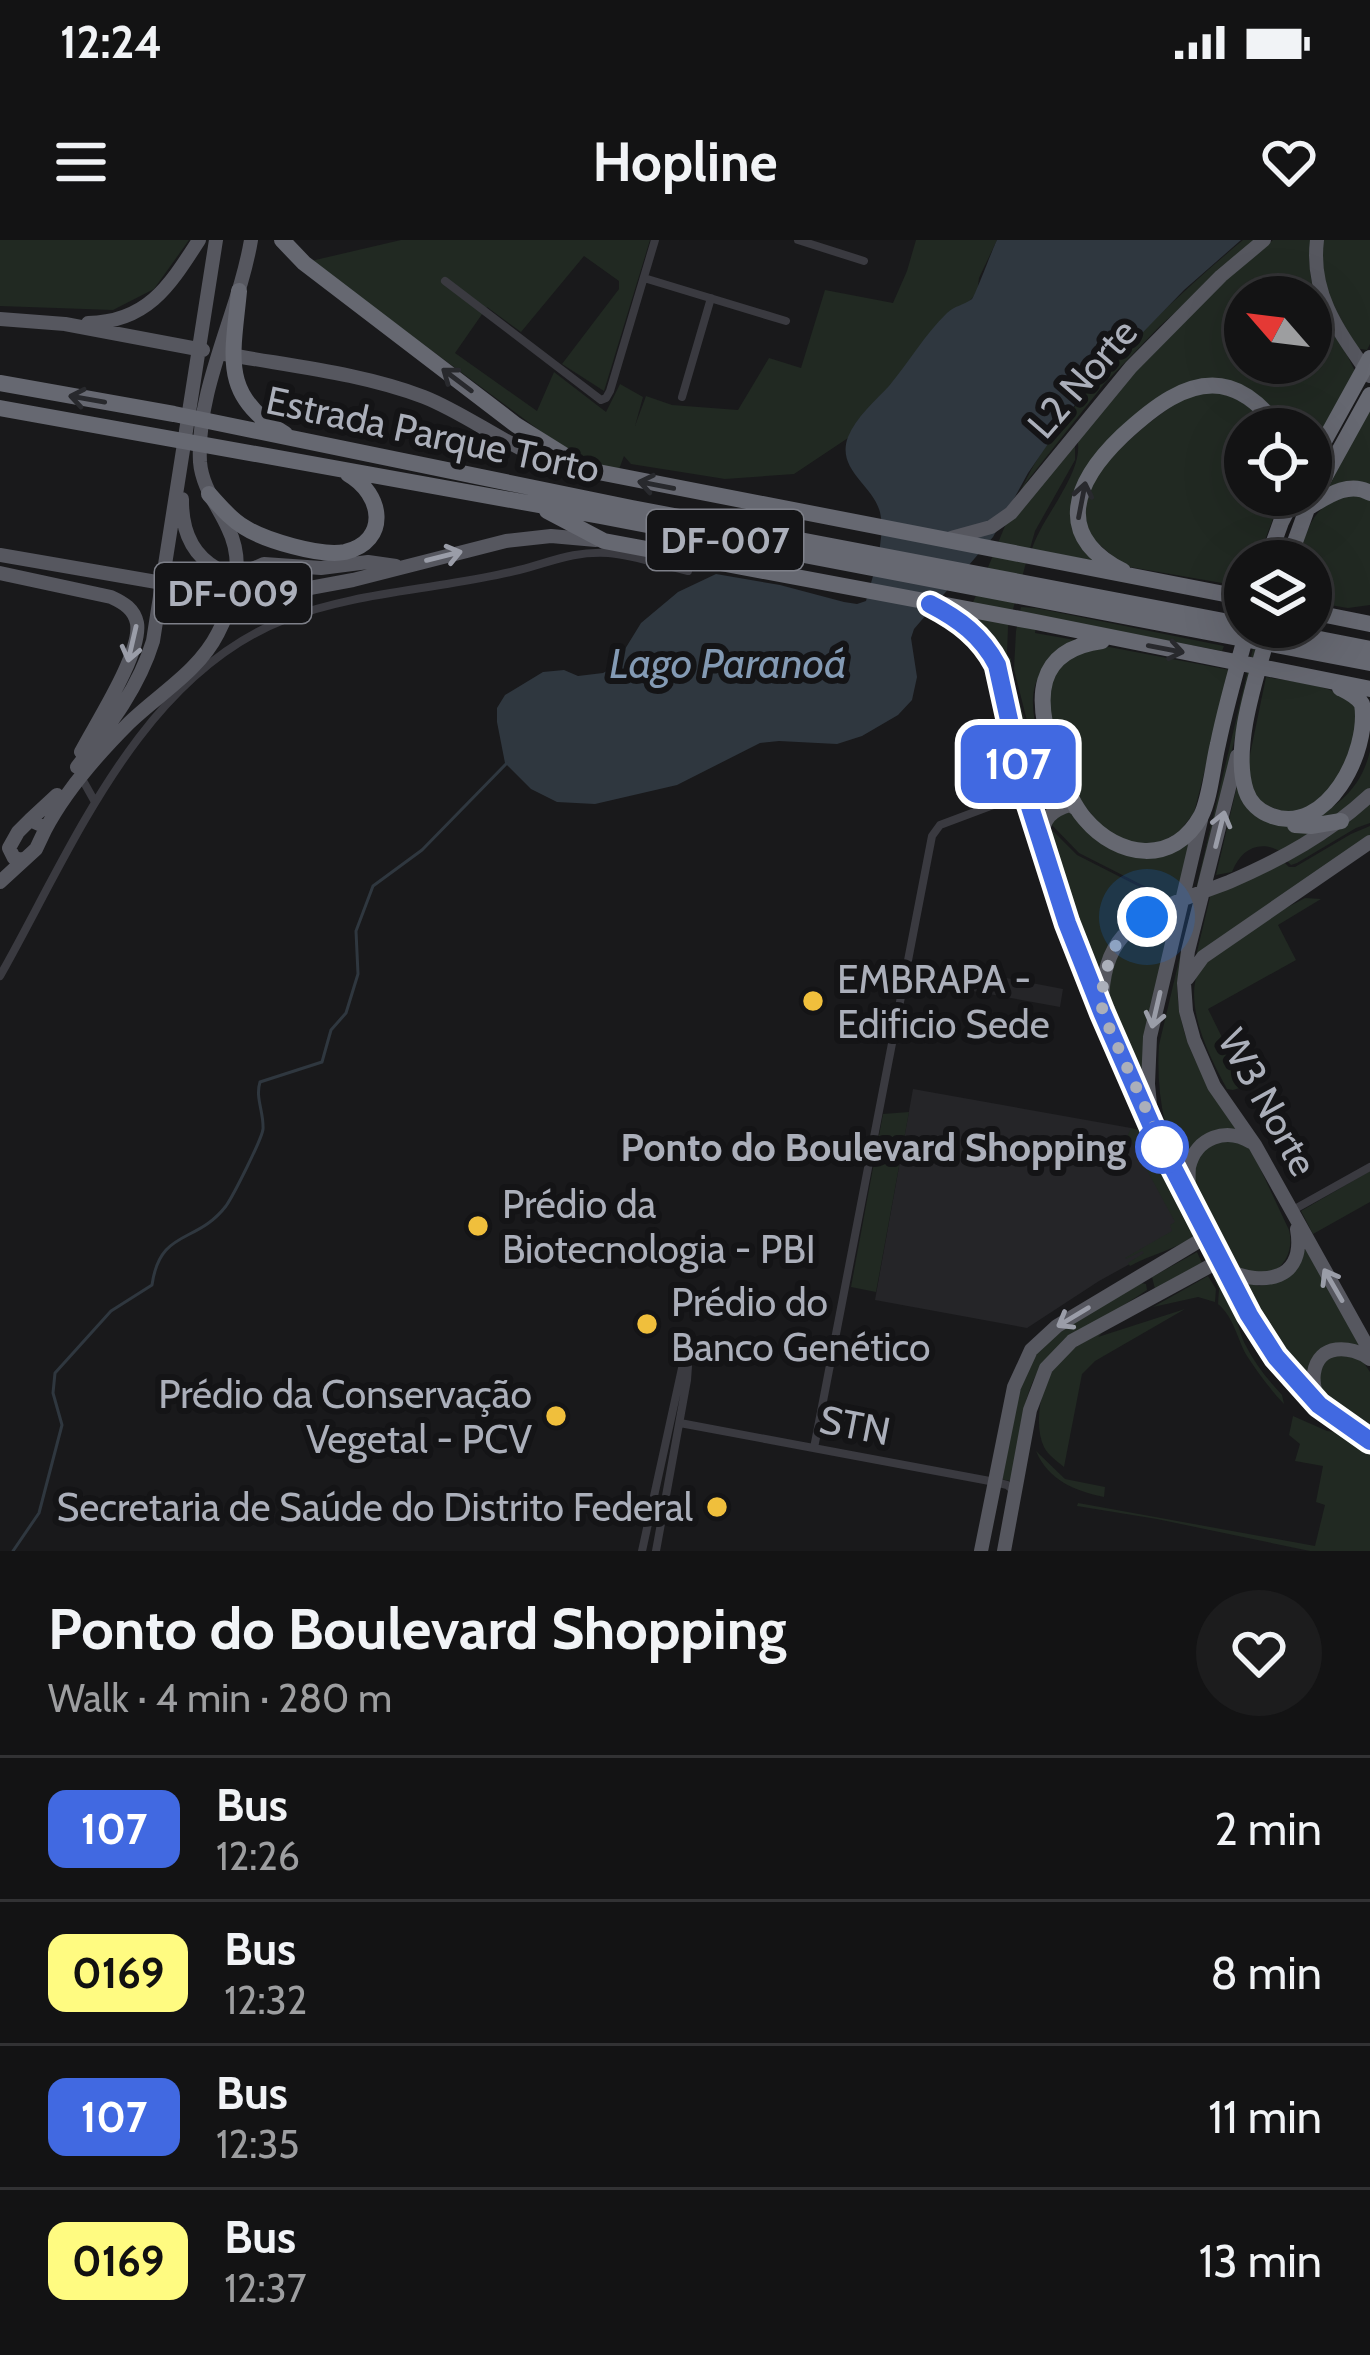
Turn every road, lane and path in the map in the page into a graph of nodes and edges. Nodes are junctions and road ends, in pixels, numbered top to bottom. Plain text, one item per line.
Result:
1 (199, 240) edge
2 (216, 240) edge
3 (251, 240) edge
4 (282, 240) edge
5 (655, 240) edge
6 (797, 240) edge
7 (1264, 240) edge
8 (1316, 240) edge
9 (864, 261) dead end
10 (644, 278) junction
11 (445, 281) dead end
12 (239, 291) junction
13 (711, 298) junction
14 (0, 320) edge
15 (786, 321) dead end
16 (65, 324) junction
17 (1370, 358) edge
18 (1370, 376) edge
19 (0, 383) edge
20 (1370, 395) edge
21 (682, 397) dead end
22 (0, 408) edge
23 (1258, 408) edge
24 (1332, 427) edge
25 (297, 440) junction
26 (1332, 449) edge
27 (183, 456) junction
28 (337, 468) junction
29 (588, 470) junction
30 (1367, 489) edge
31 (209, 494) junction
32 (1332, 494) edge
33 (538, 505) junction
34 (941, 540) junction
35 (604, 541) junction
36 (0, 555) edge
37 (852, 557) junction
38 (400, 568) junction
39 (688, 571) dead end
40 (0, 573) edge
41 (1146, 581) junction
42 (235, 587) junction
43 (1224, 595) edge
44 (930, 604) junction
45 (1370, 608) edge
46 (1332, 616) edge
47 (1339, 617) junction
48 (1178, 618) junction
49 (1224, 623) edge
50 (1370, 624) edge
51 (1116, 639) junction
52 (1244, 648) edge
53 (1265, 648) edge
54 (1328, 648) edge
55 (1332, 649) junction
56 (1370, 649) edge
57 (206, 652) junction
58 (225, 652) junction
59 (1370, 663) edge
60 (1368, 702) edge
61 (1244, 728) junction
62 (74, 778) junction
63 (1370, 795) edge
64 (1021, 796) junction
65 (94, 802) junction
66 (1075, 809) junction
67 (1202, 814) junction
68 (1268, 815) junction
69 (30, 820) junction
70 (1341, 820) junction
71 (45, 830) junction
72 (1370, 842) edge
73 (1042, 843) junction
74 (9, 848) junction
75 (24, 860) junction
76 (0, 870) edge
77 (0, 882) edge
78 (0, 976) edge
79 (1184, 983) junction
80 (1102, 1012) junction
81 (1153, 1129) junction
82 (1255, 1144) junction
83 (1370, 1167) edge
84 (1189, 1198) junction
85 (1293, 1216) junction
86 (1209, 1235) junction
87 (1224, 1265) junction
88 (1140, 1276) junction
89 (1150, 1298) junction
90 (1370, 1355) edge
91 (1319, 1405) junction
92 (680, 1423) junction
93 (1370, 1441) edge
94 (814, 1448) junction
95 (995, 1482) junction
96 (1014, 1492) junction
97 (643, 1551) edge
98 (656, 1551) edge
99 (981, 1551) edge
100 (1004, 1551) edge

1 - 16 main road
2 - 27 main road, DF-009
3 - 12 main road, DF-009
29 -> 4 highway
5 - 10 street
6 - 9 street
7 - 34 main road, L2 Norte
8 - 18 main road
10 - 11 street
10 - 13 street
12 - 25 highway
12 - 31 main road, DF-009
13 - 15 street
13 - 21 street
14 - 16 main road
16 - 29 main road
17 - 24 highway
25 -> 19 highway, Estrada Parque Torto / DF-007
20 - 26 highway
22 - 28 highway, Estrada Parque Torto / DF-007
41 -> 23 highway
25 - 37 highway, Estrada Parque Torto / DF-007
27 - 42 main road
27 - 62 main road, DF-009
28 - 31 highway
28 - 33 highway, Estrada Parque Torto / DF-007
34 -> 29 highway
30 - 32 highway
31 - 42 main road, DF-009
33 - 35 highway
33 - 37 highway, Estrada Parque Torto / DF-007
34 - 41 highway
38 -> 35 main road
35 - 44 highway
36 - 42 main road
37 - 48 highway
38 - 42 main road
38 - 42 main road
39 - 58 street
40 -> 62 main road
41 - 43 highway
42 - 57 main road, DF-009
44 - 51 highway
44 - 64 main road
45 - 47 highway
46 - 47 highway
47 - 50 highway
48 - 49 highway
48 - 55 highway
51 -> 60 highway
51 - 66 highway
52 - 67 highway
53 - 61 highway
54 - 55 highway
55 - 56 highway
55 - 59 highway
57 - 58 street
57 - 62 main road, DF-009
58 - 65 street
60 - 68 highway
61 - 68 highway
79 -> 61 main road, W3 Norte
62 - 65 street
62 - 69 main road, DF-009
62 - 71 main road, DF-009
63 - 70 main road
64 - 66 main road
64 - 73 main road
64 - 94 street
65 - 78 street
66 - 67 highway
66 - 73 main road
67 -> 81 main road
68 - 70 highway
69 - 71 main road
69 - 74 main road, DF-009
70 - 80 main road
71 - 75 main road, DF-009
72 - 79 main road
73 - 80 main road
74 - 75 main road
74 - 76 main road, DF-009
75 - 77 main road, DF-009
79 - 82 main road, W3 Norte
80 - 81 main road
81 - 84 main road
82 - 84 main road
82 - 85 main road, W3 Norte
83 - 85 street
84 - 86 main road
85 - 87 main road
90 -> 85 main road, W3 Norte
86 - 87 main road
86 - 88 main road
87 - 89 main road
87 - 91 main road
88 - 89 main road
88 -> 95 main road
89 - 96 main road
90 - 91 main road
91 - 93 main road
92 - 94 street, STN
92 - 97 street
92 - 98 street
94 - 95 street, STN
95 - 96 street, STN
95 - 99 main road
96 - 100 main road

